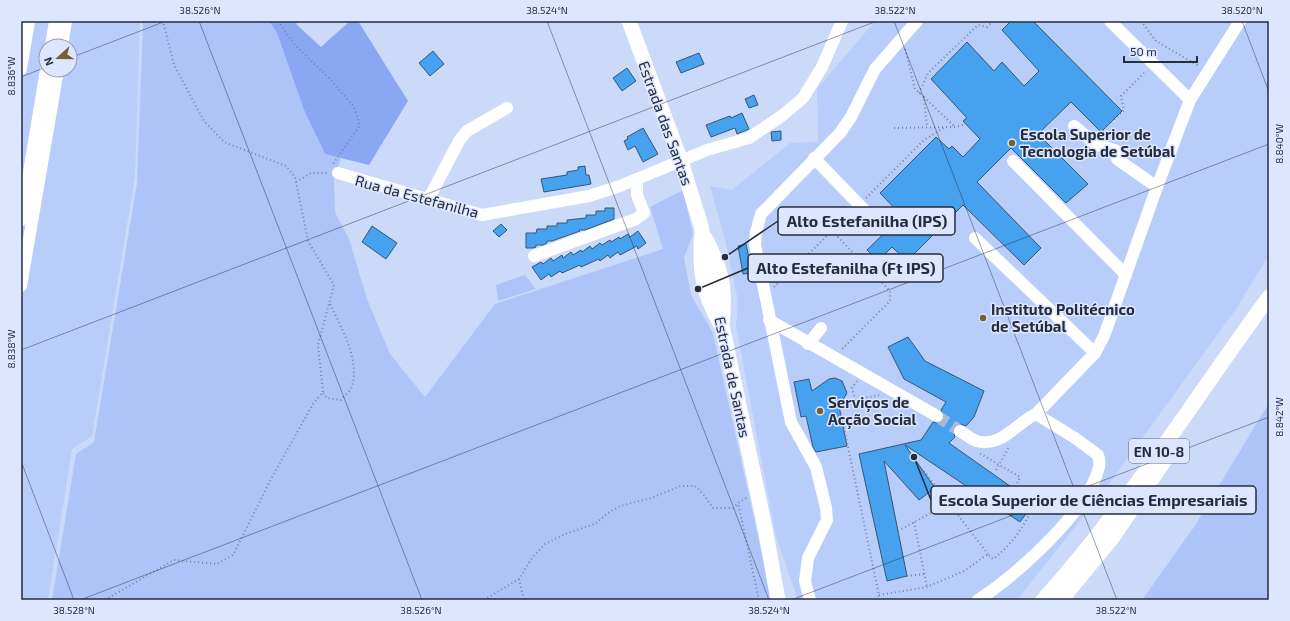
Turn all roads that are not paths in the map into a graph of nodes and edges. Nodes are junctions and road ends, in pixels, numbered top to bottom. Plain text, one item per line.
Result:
1 (29, 21) edge
2 (55, 21) edge
3 (66, 21) edge
4 (629, 21) edge
5 (842, 21) edge
6 (917, 21) edge
7 (1110, 21) edge
8 (1240, 21) edge
9 (52, 38) edge
10 (63, 38) edge
11 (21, 69) edge
12 (45, 78) edge
13 (56, 78) edge
14 (1190, 100) junction
15 (507, 108) dead end
16 (1074, 126) dead end
17 (814, 158) junction
18 (681, 161) junction
19 (1013, 161) dead end
20 (338, 173) road end
21 (637, 179) junction
22 (1157, 187) junction
23 (428, 200) junction
24 (24, 218) edge
25 (874, 220) dead end
26 (701, 226) joint
27 (975, 238) dead end
28 (534, 256) dead end
29 (1126, 275) junction
30 (21, 286) edge
31 (1269, 297) edge
32 (1269, 303) edge
33 (769, 320) junction
34 (820, 328) dead end
35 (808, 344) junction
36 (1095, 353) junction
37 (1036, 414) junction
38 (937, 416) tunnel mouth
39 (1188, 425) junction
40 (960, 431) tunnel mouth
41 (1166, 441) junction
42 (765, 528) junction
43 (778, 600) edge
44 (787, 600) edge
45 (810, 600) edge
46 (978, 600) edge
47 (1034, 600) edge
48 (1043, 600) edge
49 (1054, 600) edge
50 (1061, 600) edge

1 - 11 street
2 - 9 street
3 - 10 street
4 - 18 main road, Estrada das Santas
5 - 18 street, Rua da Estefanilha
6 - 17 street
7 - 14 street
8 - 14 street
12 - 24 street
13 - 24 street
14 - 22 street
15 - 23 street
16 - 22 street
17 - 25 street
17 - 33 street
18 - 21 street, Rua da Estefanilha
18 - 26 main road, Estrada das Santas
19 - 29 street
20 - 23 street, Rua da Estefanilha
21 - 23 street, Rua da Estefanilha
21 - 28 street
22 - 29 street
24 - 30 street
26 - 42 main road, Estrada de Santas
27 - 36 street
29 - 36 street
31 - 41 main road, EN 10-8
32 - 39 main road, EN 10-8
33 - 35 street
33 - 45 street
34 - 35 street
35 - 38 street
36 - 37 street
37 - 40 street
37 - 46 street
39 - 49 main road, EN 10-8
39 - 50 main road
41 - 47 main road
41 - 48 main road, EN 10-8
42 - 43 main road, Estrada de Santas
42 - 44 main road, Estrada de Santas

